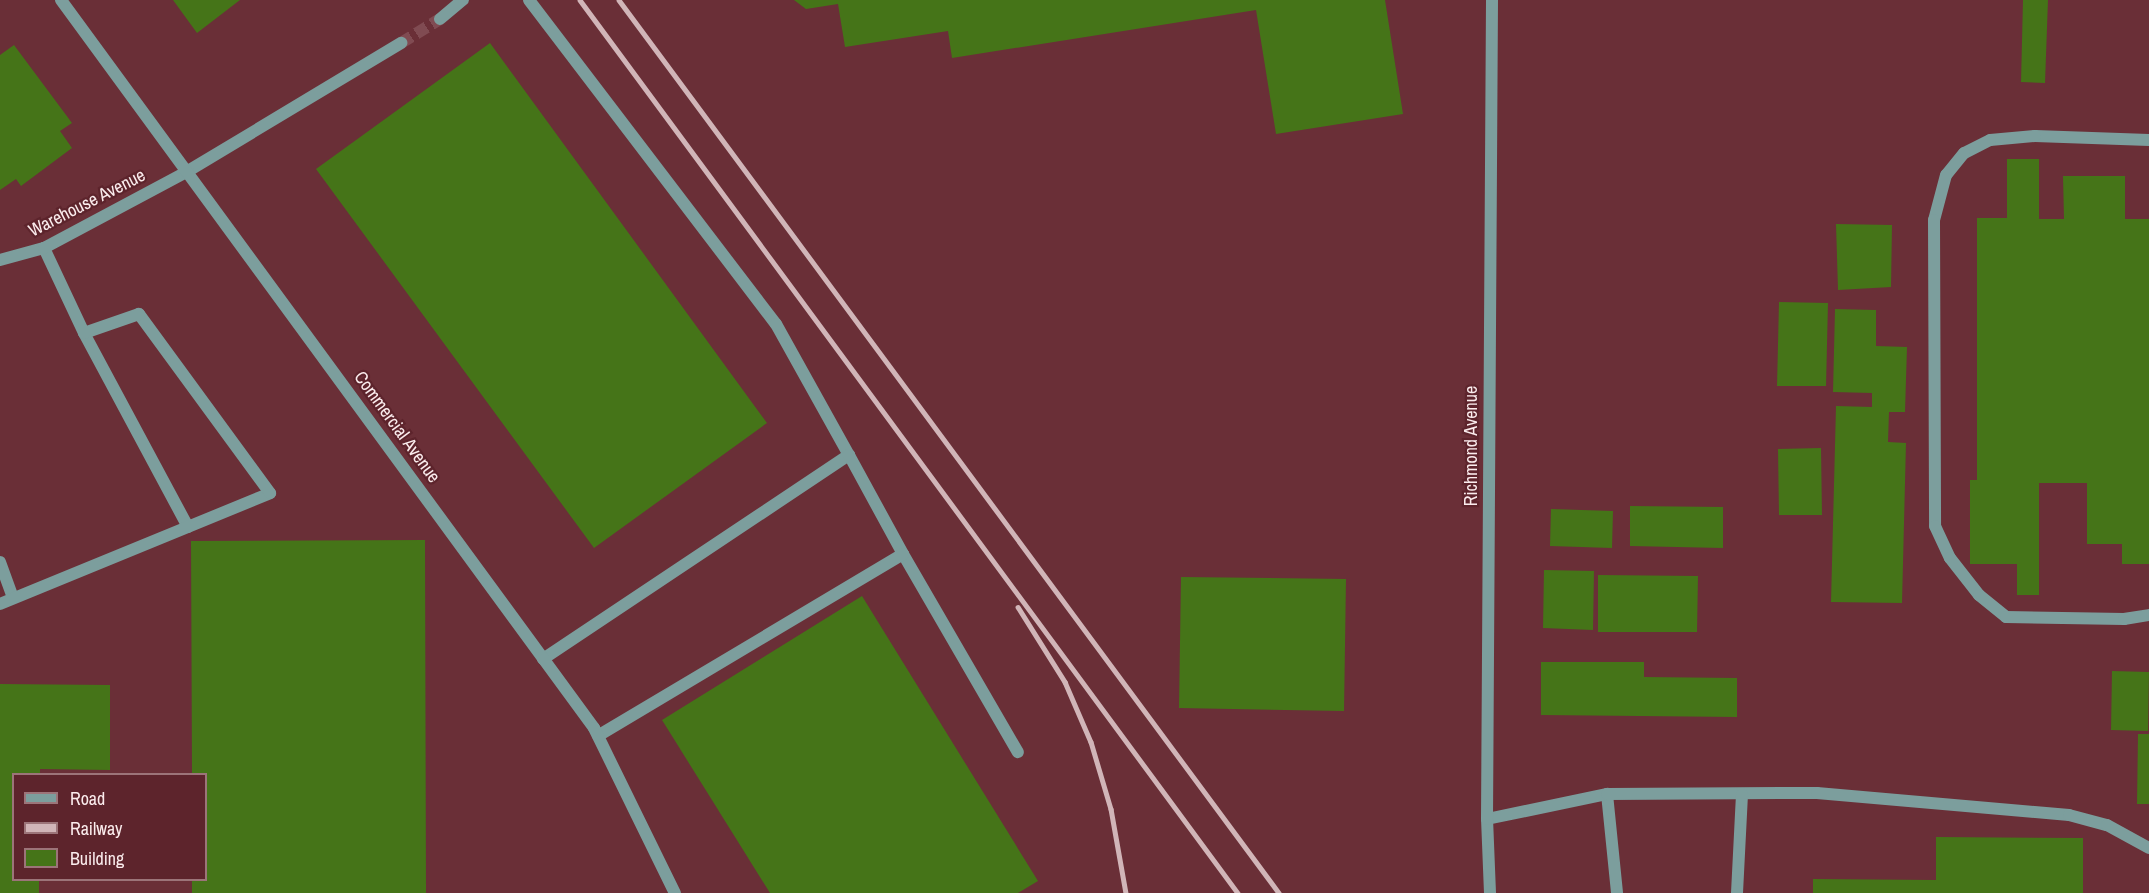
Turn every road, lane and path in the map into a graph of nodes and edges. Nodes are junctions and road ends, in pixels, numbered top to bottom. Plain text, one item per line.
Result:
1 (61, 0) edge
2 (463, 0) edge
3 (529, 0) edge
4 (1492, 0) edge
5 (440, 19) tunnel mouth
6 (401, 43) tunnel mouth
7 (2149, 140) edge
8 (188, 171) junction
9 (44, 248) junction
10 (0, 260) edge
11 (84, 333) junction
12 (849, 455) junction
13 (188, 527) junction
14 (903, 554) junction
15 (0, 562) edge
16 (13, 598) junction
17 (0, 604) edge
18 (2149, 615) edge
19 (543, 658) junction
20 (598, 736) junction
21 (1018, 752) dead end
22 (1607, 794) junction
23 (1742, 795) junction
24 (1487, 819) junction
25 (2149, 848) edge
26 (675, 893) edge
27 (1490, 893) edge
28 (1617, 893) edge
29 (1737, 893) edge

1 - 8 street, Commercial Avenue
2 - 5 street
3 - 12 street
4 - 24 street, Richmond Avenue
6 - 8 street, Warehouse Avenue
7 - 18 street
8 - 9 street, Warehouse Avenue
8 - 19 street, Commercial Avenue
9 - 10 street, Warehouse Avenue
9 - 11 street
11 - 13 street
11 - 13 street
12 - 14 street
12 - 19 street
13 - 16 street
14 - 20 street
14 - 21 street
15 - 16 street
16 - 17 street
19 - 20 street, Commercial Avenue
20 - 26 street, Commercial Avenue
22 - 23 street
22 - 24 street
22 - 28 street
23 - 25 street
23 - 29 street
24 - 27 street, Richmond Avenue

